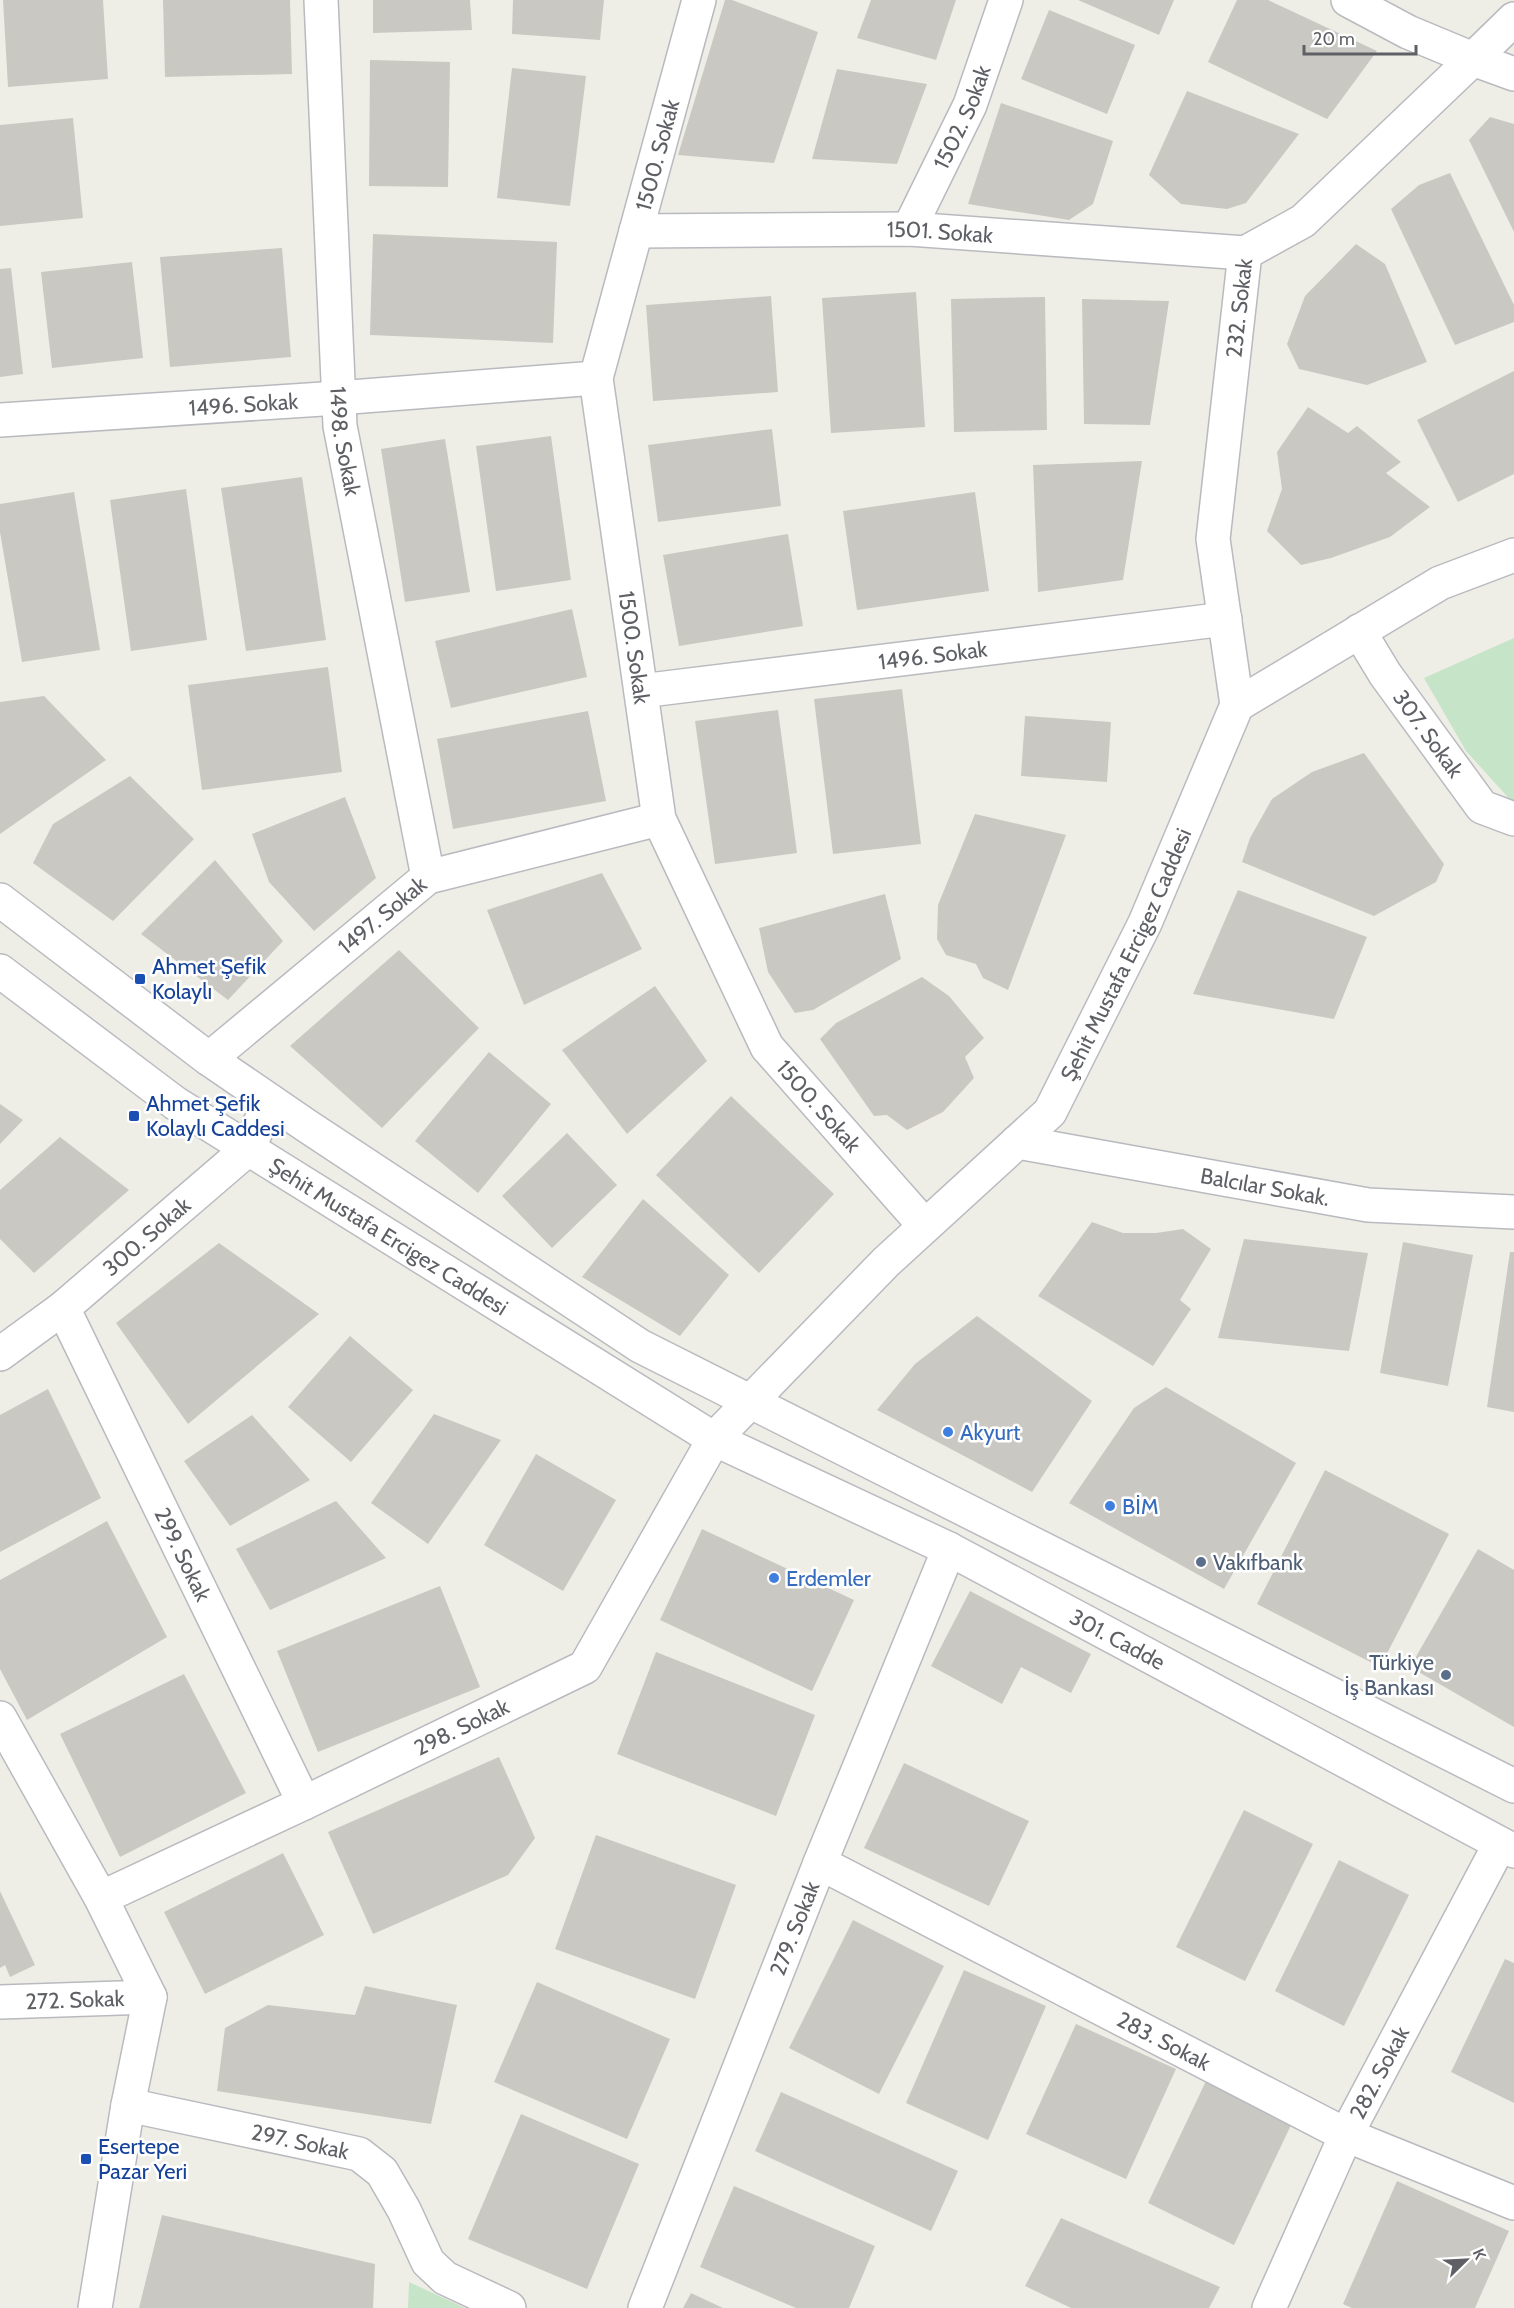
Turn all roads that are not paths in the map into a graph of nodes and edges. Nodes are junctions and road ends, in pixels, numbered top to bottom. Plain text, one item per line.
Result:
1 (321, 0) edge
2 (699, 0) edge
3 (1006, 0) edge
4 (1348, 0) edge
5 (1514, 19) edge
6 (1473, 59) junction
7 (1514, 74) edge
8 (909, 229) junction
9 (636, 231) junction
10 (1245, 253) junction
11 (596, 378) junction
12 (338, 398) junction
13 (0, 420) edge
14 (1514, 555) edge
15 (1225, 619) junction
16 (1359, 631) junction
17 (640, 691) junction
18 (1237, 705) junction
19 (659, 819) junction
20 (1514, 819) edge
21 (428, 877) junction
22 (0, 900) edge
23 (0, 971) edge
24 (209, 1059) junction
25 (270, 1101) junction
26 (1017, 1142) junction
27 (248, 1149) junction
28 (1514, 1212) edge
29 (925, 1226) junction
30 (63, 1308) junction
31 (0, 1354) edge
32 (751, 1402) junction
33 (714, 1439) junction
34 (949, 1550) junction
35 (0, 1718) edge
36 (1514, 1786) edge
37 (304, 1803) junction
38 (1507, 1847) edge
39 (820, 1863) junction
40 (101, 1898) junction
41 (150, 1997) junction
42 (0, 2002) edge
43 (128, 2104) junction
44 (1346, 2135) junction
45 (1514, 2203) edge
46 (95, 2308) edge
47 (509, 2308) edge
48 (645, 2308) edge
49 (1269, 2308) edge

1 - 12 street, 1498. Sokak
2 - 9 street, 1500. Sokak
3 - 8 street, 1502. Sokak
4 - 6 street
5 - 6 street, 232. Sokak
6 - 7 street
6 - 10 street, 232. Sokak
8 - 9 street, 1501. Sokak
8 - 10 street, 1501. Sokak
9 - 11 street, 1500. Sokak
10 - 15 street, 232. Sokak
11 - 12 street, 1496. Sokak
11 - 17 street, 1500. Sokak
12 - 13 street, 1496. Sokak
12 - 21 street, 1498. Sokak
14 - 16 street
15 - 17 street, 1496. Sokak
15 - 18 street, 232. Sokak
16 - 18 street
16 - 20 street, 307. Sokak
17 - 19 street, 1500. Sokak
18 - 26 street, Şehit Mustafa Ercigez Caddesi
19 - 21 street, 1497. Sokak
19 - 29 street, 1500. Sokak
21 - 24 street, 1497. Sokak
22 - 24 street, Şehit Mustafa Ercigez Caddesi
23 - 27 street, Şehit Mustafa Ercigez Caddesi
24 - 25 street, Şehit Mustafa Ercigez Caddesi
25 - 27 street, 300. Sokak
25 - 32 street, Şehit Mustafa Ercigez Caddesi
26 - 28 street, Balcılar Sokak.
26 - 29 street, Şehit Mustafa Ercigez Caddesi
27 - 30 street, 300. Sokak
27 - 33 street, Şehit Mustafa Ercigez Caddesi
29 - 32 street, Şehit Mustafa Ercigez Caddesi
30 - 31 street, 300. Sokak
30 - 37 street, 299. Sokak
32 - 33 street, Şehit Mustafa Ercigez Caddesi
32 - 36 street, 301. Cadde
33 - 34 street, 301. Cadde
33 - 37 street, 298. Sokak
34 - 38 street, 301. Cadde
34 - 39 street, 279. Sokak
35 - 40 street
37 - 40 street, 298. Sokak
38 - 44 street, 282. Sokak
39 - 44 street, 283. Sokak
39 - 48 street, 279. Sokak
40 - 41 street
41 - 42 street, 272. Sokak
41 - 43 street
43 - 46 street
43 - 47 street, 297. Sokak
44 - 45 street, 283. Sokak
44 - 49 street, 282. Sokak

